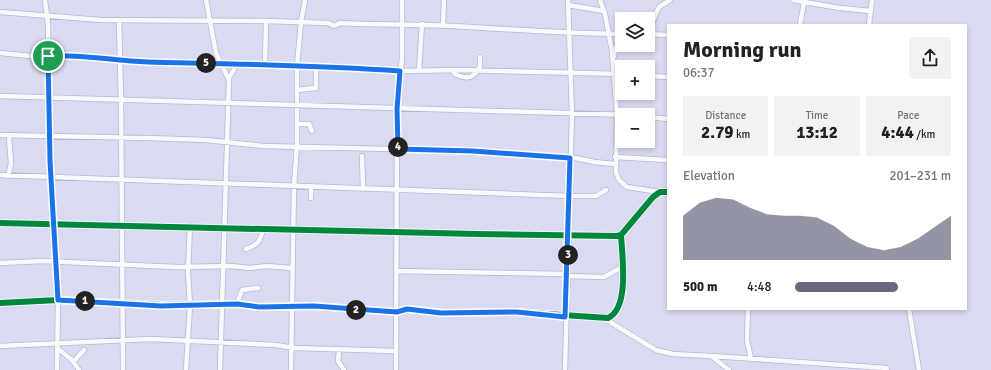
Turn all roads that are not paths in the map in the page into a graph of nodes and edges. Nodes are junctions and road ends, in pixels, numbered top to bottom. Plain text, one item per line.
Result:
1 (45, 0) edge
2 (206, 0) edge
3 (305, 0) edge
4 (402, 0) edge
5 (444, 0) edge
6 (600, 0) edge
7 (670, 0) edge
8 (794, 0) edge
9 (872, 0) edge
10 (568, 2) edge
11 (804, 2) edge
12 (604, 11) junction
13 (870, 11) junction
14 (0, 12) edge
15 (46, 16) junction
16 (655, 16) edge
17 (119, 20) junction
18 (210, 20) junction
19 (266, 21) junction
20 (301, 22) junction
21 (402, 24) junction
22 (422, 24) junction
23 (800, 24) edge
24 (869, 24) edge
25 (443, 25) junction
26 (570, 33) junction
27 (609, 34) junction
28 (615, 34) edge
29 (655, 34) edge
30 (667, 35) edge
31 (616, 52) edge
32 (0, 53) edge
33 (48, 56) junction
34 (480, 57) dead end
35 (121, 59) junction
36 (612, 62) junction
37 (220, 63) junction
38 (237, 64) junction
39 (265, 65) junction
40 (296, 66) junction
41 (316, 66) junction
42 (419, 70) junction
43 (452, 70) junction
44 (400, 71) junction
45 (477, 71) junction
46 (571, 73) junction
47 (613, 74) junction
48 (655, 76) edge
49 (667, 77) edge
50 (229, 78) junction
51 (297, 90) junction
52 (0, 96) edge
53 (49, 97) junction
54 (121, 99) junction
55 (228, 104) junction
56 (297, 105) junction
57 (616, 108) edge
58 (397, 109) junction
59 (572, 114) junction
60 (615, 114) edge
61 (655, 118) edge
62 (667, 119) edge
63 (297, 124) junction
64 (312, 131) dead end
65 (0, 135) edge
66 (49, 135) junction
67 (9, 136) junction
68 (121, 138) junction
69 (228, 142) junction
70 (297, 145) junction
71 (615, 148) edge
72 (398, 149) junction
73 (362, 156) dead end
74 (615, 156) junction
75 (570, 158) junction
76 (667, 160) edge
77 (615, 164) junction
78 (0, 175) edge
79 (8, 176) junction
80 (51, 178) junction
81 (122, 179) junction
82 (226, 183) junction
83 (294, 186) junction
84 (311, 187) junction
85 (362, 189) junction
86 (397, 190) junction
87 (606, 190) dead end
88 (660, 192) junction
89 (667, 192) edge
90 (569, 196) junction
91 (310, 198) dead end
92 (0, 223) edge
93 (54, 223) junction
94 (122, 224) junction
95 (190, 226) junction
96 (224, 227) junction
97 (263, 228) junction
98 (293, 229) junction
99 (396, 231) junction
100 (621, 234) junction
101 (568, 235) junction
102 (246, 249) dead end
103 (0, 263) edge
104 (55, 263) junction
105 (121, 264) junction
106 (222, 266) junction
107 (188, 267) junction
108 (622, 267) junction
109 (292, 268) junction
110 (397, 271) junction
111 (566, 275) junction
112 (258, 288) dead end
113 (58, 300) junction
114 (0, 303) edge
115 (123, 303) junction
116 (222, 304) junction
117 (237, 304) junction
118 (190, 305) junction
119 (291, 306) junction
120 (748, 310) edge
121 (909, 310) edge
122 (397, 312) junction
123 (565, 317) junction
124 (605, 319) junction
125 (122, 341) junction
126 (187, 342) junction
127 (221, 342) junction
128 (57, 345) junction
129 (0, 346) edge
130 (291, 348) junction
131 (84, 350) dead end
132 (339, 350) junction
133 (396, 351) junction
134 (711, 356) junction
135 (751, 358) junction
136 (74, 361) junction
137 (887, 368) dead end
138 (58, 370) edge
139 (79, 370) edge
140 (123, 370) edge
141 (186, 370) edge
142 (220, 370) edge
143 (290, 370) edge
144 (344, 370) edge
145 (396, 370) edge
146 (565, 370) edge
147 (729, 370) edge
148 (920, 370) edge

1 - 15 street
2 - 18 street
3 - 20 street
4 - 21 street
5 - 25 street
6 - 12 street
7 - 16 street
8 - 11 street
9 - 13 street
10 - 12 street
10 - 26 street
11 - 13 street
11 - 23 street
12 - 27 street
13 - 24 street
14 - 15 street
15 - 17 street
15 - 33 street
17 - 18 street
17 - 35 street
18 - 19 street
18 - 37 street
19 - 20 street
19 - 39 street
20 - 21 street
20 - 40 street
21 - 22 street
21 - 44 street
22 - 25 street
22 - 42 street
25 - 26 street
26 - 27 street
26 - 46 street
27 - 28 street
27 - 36 street
29 - 30 street
31 - 36 street
32 - 33 street
33 - 35 street
33 - 53 street
34 - 45 street
35 - 37 street
35 - 54 street
36 - 47 street
37 - 38 street
37 - 50 street
38 - 39 street
38 - 50 street
39 - 40 street
40 - 41 street
40 - 51 street
41 - 44 street
41 - 51 street
42 - 43 street
42 - 44 street
43 - 45 street
43 - 45 street
44 - 58 street
45 - 46 street
46 - 47 street
46 - 59 street
47 - 57 street
48 - 49 street
50 - 55 street
51 - 56 street
52 - 53 street
53 - 54 street
53 - 66 street
54 - 55 street
54 - 68 street
55 - 56 street
55 - 69 street
56 - 58 street
56 - 63 street
58 - 59 street
58 - 72 street
59 - 60 street
59 - 75 street
61 - 62 street
63 - 64 street
63 - 70 street
65 - 67 street
66 - 67 street
66 - 68 street
66 - 80 street
67 - 79 street
68 - 69 street
68 - 81 street
69 - 70 street
69 - 82 street
70 - 72 street
70 - 83 street
71 - 74 street
72 - 75 street
72 - 86 street
73 - 85 street
74 - 76 street
74 - 77 street
75 - 77 street
75 - 90 street
77 - 88 street
78 - 79 street
79 - 80 street
80 - 81 street
80 - 93 street
81 - 82 street
81 - 94 street
82 - 83 street
82 - 96 street
83 - 84 street
83 - 98 street
84 - 85 street
84 - 91 street
85 - 86 street
86 - 90 street
86 - 99 street
87 - 90 street
88 - 89 street
88 - 100 street
90 - 101 street
92 - 93 street
93 - 94 street
93 - 104 street
94 - 95 street
94 - 105 street
95 - 96 street
95 - 107 street
96 - 97 street
96 - 106 street
97 - 98 street
97 - 102 street
98 - 99 street
98 - 109 street
99 - 101 street
99 - 110 street
100 - 101 street
100 - 108 street
101 - 111 street
103 - 104 street
104 - 105 street
104 - 113 street
105 - 107 street
105 - 115 street
106 - 107 street
106 - 109 street
106 - 116 street
107 - 118 street
108 - 111 street
108 - 124 street
109 - 119 street
110 - 111 street
110 - 122 street
111 - 123 street
112 - 117 street
113 - 114 street
113 - 115 street
113 - 128 street
115 - 118 street
115 - 125 street
116 - 117 street
116 - 118 street
116 - 127 street
117 - 119 street
118 - 126 street
119 - 122 street
119 - 130 street
120 - 135 street
121 - 148 street
122 - 123 street
122 - 133 street
123 - 124 street
123 - 146 street
124 - 134 street
125 - 126 street
125 - 128 street
125 - 140 street
126 - 127 street
126 - 141 street
127 - 130 street
127 - 142 street
128 - 129 street
128 - 136 street
128 - 138 street
130 - 132 street
130 - 143 street
131 - 136 street
132 - 133 street
132 - 144 street
133 - 145 street
134 - 135 street
134 - 147 street
135 - 137 street
136 - 139 street

